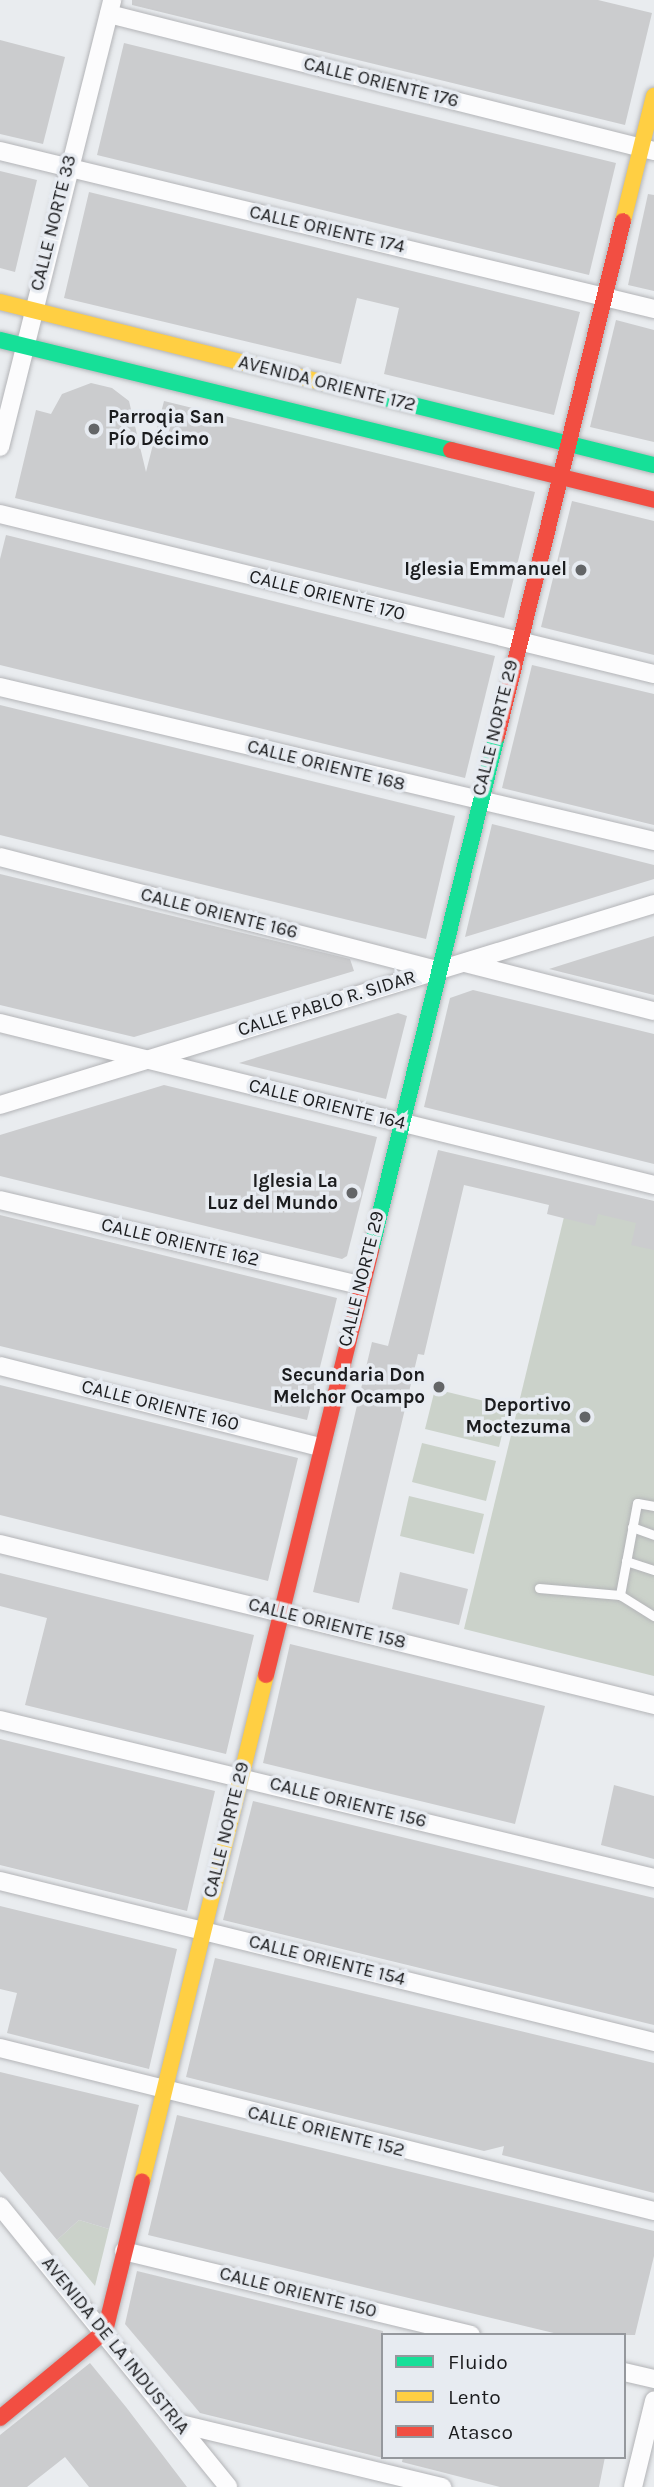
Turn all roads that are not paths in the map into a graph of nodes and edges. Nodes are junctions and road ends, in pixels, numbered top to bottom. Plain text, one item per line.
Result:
1 (111, 7) edge
2 (654, 96) edge
3 (648, 150) edge
4 (0, 151) edge
5 (67, 168) junction
6 (602, 296) junction
7 (0, 302) edge
8 (654, 309) edge
9 (32, 310) junction
10 (0, 340) edge
11 (23, 346) junction
12 (566, 444) junction
13 (0, 447) edge
14 (654, 465) edge
15 (558, 477) junction
16 (654, 500) edge
17 (0, 514) edge
18 (517, 643) junction
19 (654, 674) edge
20 (0, 687) edge
21 (478, 803) junction
22 (654, 841) edge
23 (0, 858) edge
24 (654, 904) edge
25 (465, 963) junction
26 (438, 970) junction
27 (654, 1011) edge
28 (0, 1023) edge
29 (150, 1059) junction
30 (0, 1105) edge
31 (400, 1124) junction
32 (654, 1185) edge
33 (0, 1200) edge
34 (360, 1285) junction
35 (0, 1366) edge
36 (321, 1447) junction
37 (654, 1506) edge
38 (632, 1527) junction
39 (654, 1535) edge
40 (0, 1544) edge
41 (626, 1562) junction
42 (654, 1570) edge
43 (539, 1588) dead end
44 (620, 1595) junction
45 (280, 1612) junction
46 (654, 1616) edge
47 (654, 1705) edge
48 (0, 1720) edge
49 (240, 1777) junction
50 (654, 1878) edge
51 (0, 1881) edge
52 (202, 1931) junction
53 (654, 2042) edge
54 (0, 2048) edge
55 (162, 2092) junction
56 (0, 2206) edge
57 (654, 2211) edge
58 (124, 2251) junction
59 (105, 2331) junction
60 (463, 2333) edge
61 (626, 2372) edge
62 (654, 2379) edge
63 (654, 2401) edge
64 (0, 2418) edge
65 (177, 2423) junction
66 (228, 2487) edge
67 (442, 2487) edge
68 (633, 2487) edge

1 - 3 street, CALLE ORIENTE 176
1 - 5 street, CALLE NORTE 33
2 - 3 street, CALLE NORTE 29
3 - 6 street, CALLE NORTE 29
4 - 5 street, CALLE ORIENTE 174
5 - 6 street, CALLE ORIENTE 174
5 - 9 street, CALLE NORTE 33
6 - 8 street, CALLE ORIENTE 174
6 - 12 street, CALLE NORTE 29
7 - 9 street, AVENIDA ORIENTE 172
9 - 11 street, CALLE NORTE 33
9 - 12 street, AVENIDA ORIENTE 172
10 - 11 street, AVENIDA ORIENTE 172
11 - 13 street, CALLE NORTE 33
11 - 15 street, AVENIDA ORIENTE 172
12 - 14 street, AVENIDA ORIENTE 172
12 - 15 street, CALLE NORTE 29
15 - 16 street, AVENIDA ORIENTE 172
15 - 18 street, CALLE NORTE 29
17 - 18 street, CALLE ORIENTE 170
18 - 19 street, CALLE ORIENTE 170
18 - 21 street, CALLE NORTE 29
20 - 21 street, CALLE ORIENTE 168
21 - 22 street, CALLE ORIENTE 168
21 - 26 street, CALLE NORTE 29
23 - 26 street, CALLE ORIENTE 166
24 - 25 street, CALLE PABLO R. SIDAR
25 - 26 street, CALLE PABLO R. SIDAR
25 - 27 street
26 - 29 street, CALLE PABLO R. SIDAR
26 - 31 street, CALLE NORTE 29
28 - 29 street, CALLE ORIENTE 164
29 - 30 street, CALLE PABLO R. SIDAR
29 - 31 street, CALLE ORIENTE 164
31 - 32 street, CALLE ORIENTE 164
31 - 34 street, CALLE NORTE 29
33 - 34 street, CALLE ORIENTE 162
34 - 36 street, CALLE NORTE 29
35 - 36 street, CALLE ORIENTE 160
36 - 45 street, CALLE NORTE 29
37 - 38 lane
38 - 39 lane
38 - 41 lane
40 - 45 street, CALLE ORIENTE 158
41 - 42 lane
41 - 44 lane
43 - 44 lane
44 - 46 lane
45 - 47 street, CALLE ORIENTE 158
45 - 49 street, CALLE NORTE 29
48 - 49 street, CALLE ORIENTE 156
49 - 50 street, CALLE ORIENTE 156
49 - 52 street, CALLE NORTE 29
51 - 52 street, CALLE ORIENTE 154
52 - 53 street, CALLE ORIENTE 154
52 - 55 street, CALLE NORTE 29
54 - 55 street, CALLE ORIENTE 152
55 - 57 street, CALLE ORIENTE 152
55 - 58 street, CALLE NORTE 29
56 - 59 street, AVENIDA DE LA INDUSTRIA
58 - 59 street, CALLE NORTE 29
58 - 60 street, CALLE ORIENTE 150
59 - 64 street
59 - 65 street, AVENIDA DE LA INDUSTRIA
61 - 62 street
63 - 68 street
65 - 66 street, AVENIDA DE LA INDUSTRIA
65 - 67 street

